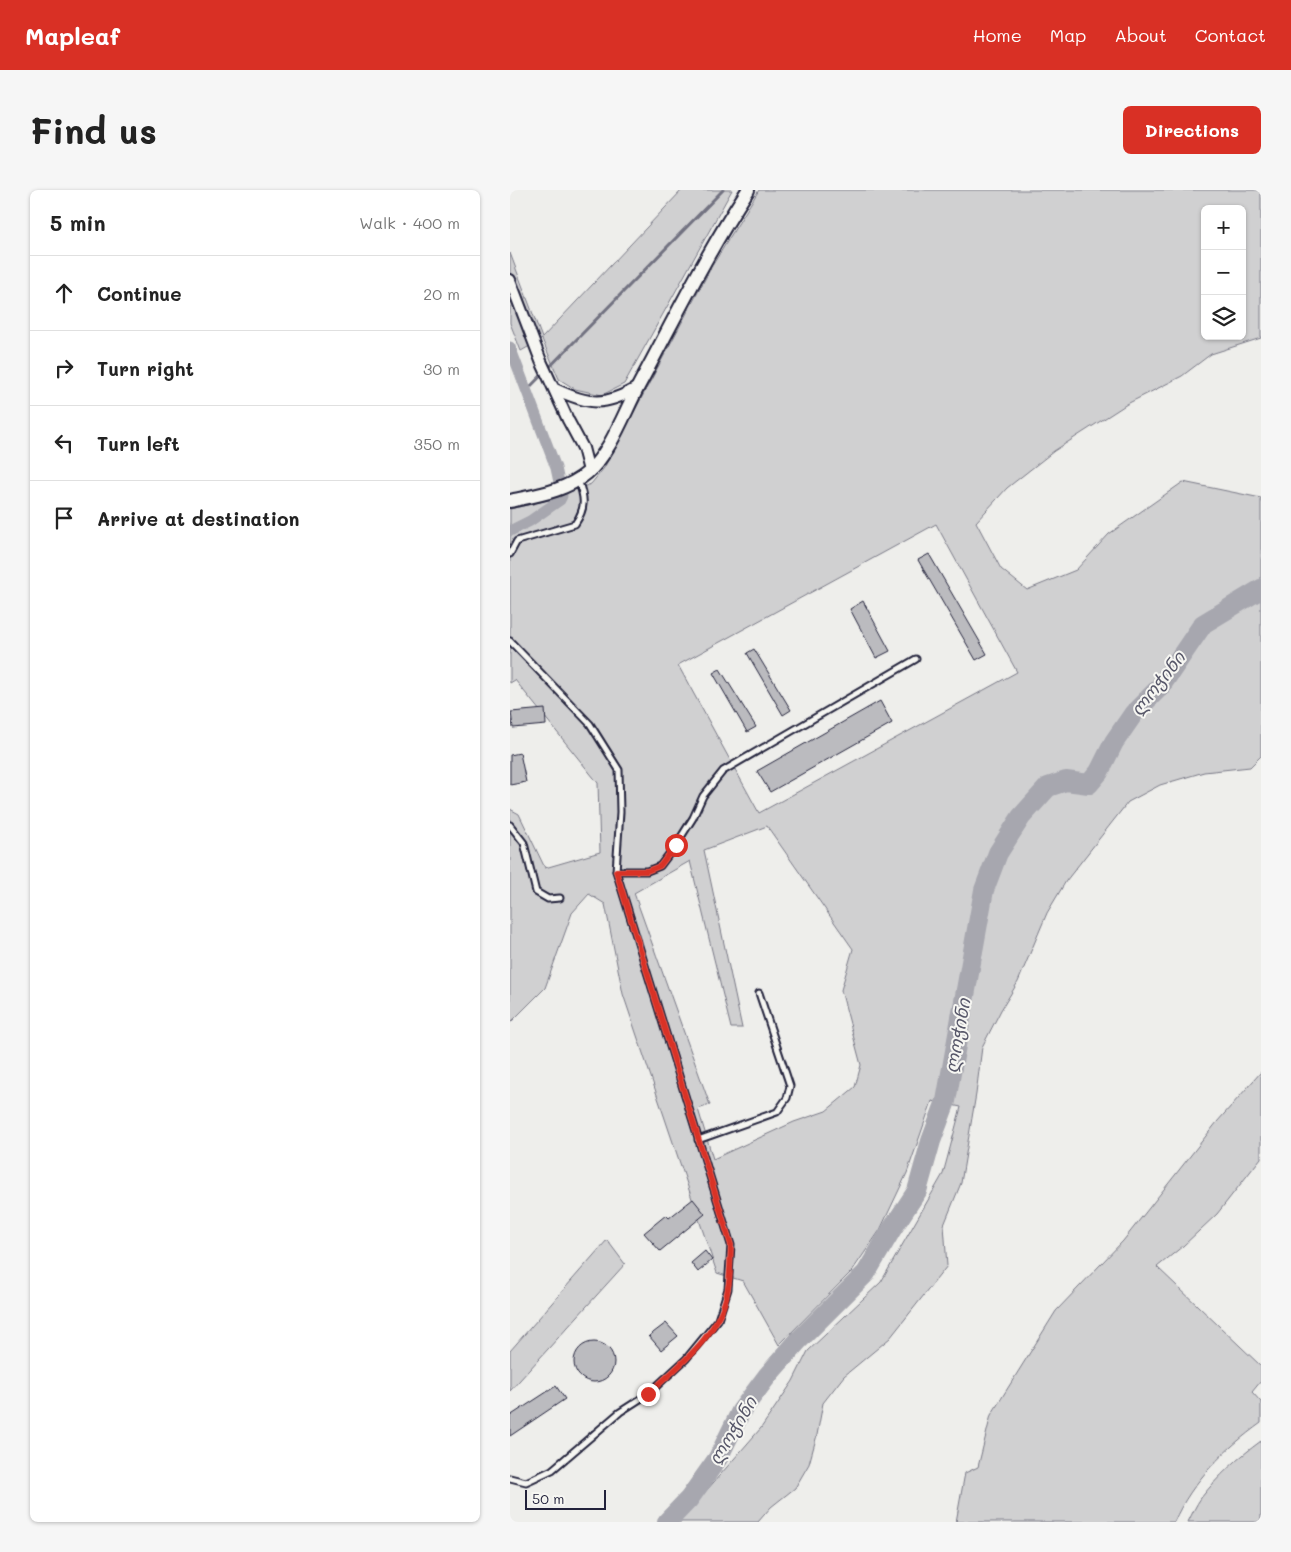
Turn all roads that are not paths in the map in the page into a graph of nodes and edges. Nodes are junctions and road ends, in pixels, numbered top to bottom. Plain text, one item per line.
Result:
1 (748, 190) edge
2 (510, 280) edge
3 (638, 387) junction
4 (555, 389) junction
5 (589, 471) junction
6 (578, 480) junction
7 (510, 501) edge
8 (517, 541) junction
9 (510, 546) edge
10 (510, 554) edge
11 (510, 641) edge
12 (916, 659) dead end
13 (510, 825) edge
14 (616, 871) junction
15 (560, 898) dead end
16 (759, 993) dead end
17 (698, 1140) junction
18 (510, 1478) edge

1 - 3 street
2 - 4 street
3 - 4 street
3 - 5 street
4 - 5 street
5 - 6 street
6 - 7 street
6 - 8 lane
8 - 9 lane
8 - 10 lane
11 - 14 lane
12 - 14 lane
13 - 15 lane
14 - 17 lane
16 - 17 lane
17 - 18 lane

